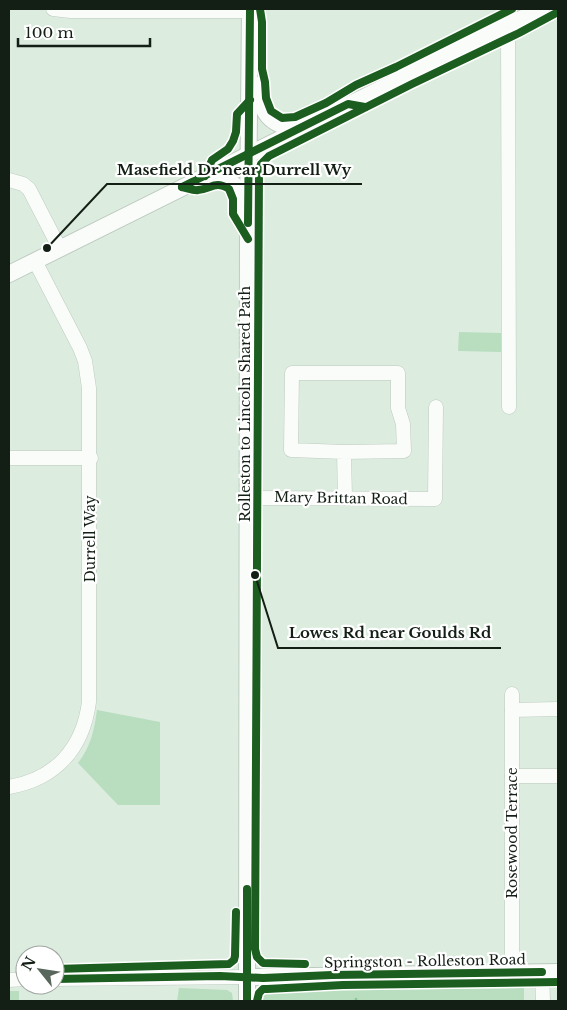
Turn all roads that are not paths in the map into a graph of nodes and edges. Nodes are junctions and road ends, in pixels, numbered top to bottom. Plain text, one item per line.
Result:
1 (54, 9) edge
2 (541, 9) edge
3 (138, 10) edge
4 (250, 10) edge
5 (508, 24) junction
6 (250, 75) junction
7 (295, 131) junction
8 (250, 153) junction
9 (208, 174) junction
10 (9, 180) edge
11 (248, 222) junction
12 (60, 248) junction
13 (34, 261) junction
14 (9, 274) edge
15 (436, 407) dead end
16 (510, 407) dead end
17 (344, 452) junction
18 (9, 458) edge
19 (90, 458) junction
20 (248, 498) junction
21 (345, 498) junction
22 (512, 694) dead end
23 (558, 709) edge
24 (512, 710) junction
25 (512, 776) junction
26 (558, 776) edge
27 (9, 787) edge
28 (512, 972) junction
29 (550, 972) edge
30 (247, 977) junction
31 (65, 979) edge
32 (247, 1001) edge
33 (543, 1001) edge

1 - 3 street
2 - 5 main road
3 - 4 street
4 - 6 main road
5 - 7 main road
5 - 16 street
6 - 7 main road
6 - 8 main road
7 - 8 main road
8 - 9 main road
8 - 11 main road
9 - 11 main road
9 - 12 main road
10 - 12 street
11 - 20 main road
12 - 13 main road
13 - 14 main road
13 - 19 street, Durrell Way
15 - 21 street, Mary Brittan Road
17 - 17 street
17 - 21 street
18 - 19 street
19 - 27 street, Durrell Way
20 - 21 street, Mary Brittan Road
20 - 30 main road
22 - 24 street, Rosewood Terrace
23 - 24 street
24 - 25 street, Rosewood Terrace
25 - 26 street
25 - 28 street, Rosewood Terrace
28 - 29 main road, Springston - Rolleston Road
28 - 30 main road, Springston - Rolleston Road
29 - 33 street
30 - 31 street
30 - 32 main road

